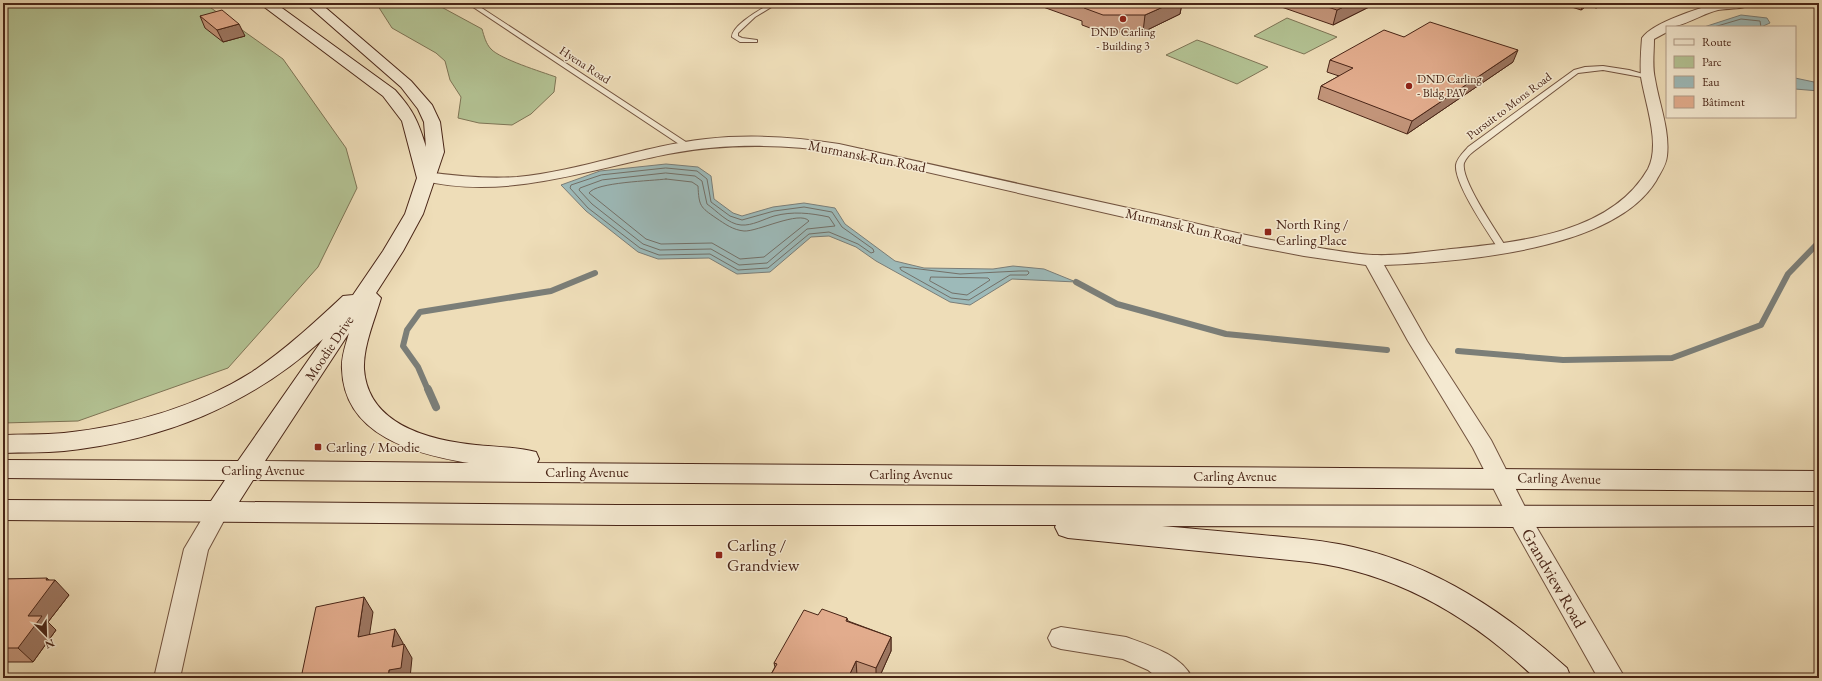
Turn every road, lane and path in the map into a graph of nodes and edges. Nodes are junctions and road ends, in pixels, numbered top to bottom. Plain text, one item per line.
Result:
1 (266, 3) edge
2 (312, 3) edge
3 (470, 3) edge
4 (753, 3) edge
5 (775, 3) edge
6 (1746, 3) edge
7 (767, 7) junction
8 (755, 41) dead end
9 (1647, 76) junction
10 (688, 146) junction
11 (426, 177) junction
12 (1503, 249) junction
13 (1372, 260) junction
14 (378, 274) junction
15 (3, 444) edge
16 (3, 469) edge
17 (247, 470) junction
18 (668, 472) junction
19 (1498, 477) junction
20 (1819, 481) edge
21 (3, 510) edge
22 (217, 513) junction
23 (930, 514) junction
24 (1819, 516) edge
25 (1519, 518) junction
26 (1061, 638) dead end
27 (167, 678) edge
28 (1179, 678) edge
29 (1556, 678) edge
30 (1612, 678) edge

1 - 11 main road
2 - 11 main road, Moodie Drive
3 - 10 lane, Hyena Road
4 - 7 lane
5 - 7 lane
6 - 9 street, Murmansk Run Road
7 - 8 lane
9 - 12 street, Murmansk Run Road
9 - 12 lane, Pursuit to Mons Road
10 - 11 street, Murmansk Run Road
10 - 13 street, Murmansk Run Road
11 - 14 main road, Moodie Drive
12 - 13 street, Murmansk Run Road
13 - 19 street, Grandview Road
14 - 15 main road
14 - 17 main road, Moodie Drive
14 - 18 main road
16 - 17 main road, Carling Avenue
17 - 18 main road, Carling Avenue
17 - 22 main road, Moodie Drive
18 - 19 main road, Carling Avenue
19 - 20 main road, Carling Avenue
19 - 25 street, Grandview Road
21 - 22 main road
22 - 23 main road
22 - 27 street
23 - 25 main road
23 - 29 main road
24 - 25 main road
25 - 30 street, Grandview Road
26 - 28 street

